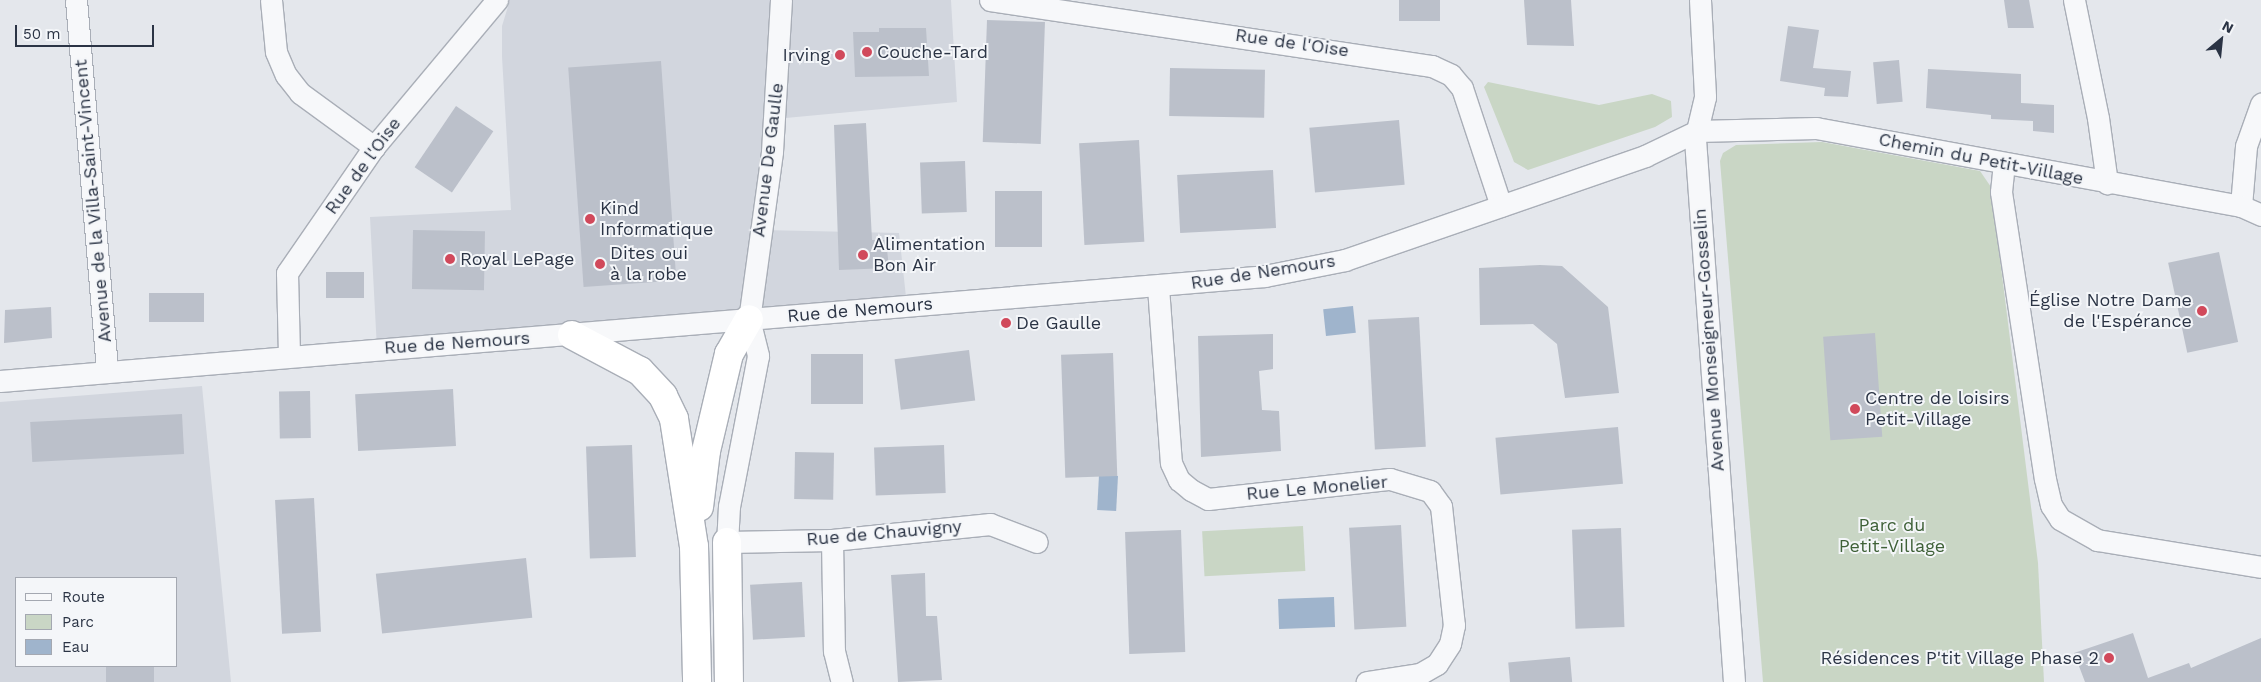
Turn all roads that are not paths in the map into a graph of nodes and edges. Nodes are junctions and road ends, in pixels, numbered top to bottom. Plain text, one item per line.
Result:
1 (76, 0) edge
2 (271, 0) edge
3 (497, 0) edge
4 (781, 0) edge
5 (990, 0) edge
6 (1700, 0) edge
7 (2074, 0) edge
8 (2261, 104) edge
9 (1697, 131) junction
10 (374, 148) junction
11 (2004, 163) junction
12 (2107, 182) junction
13 (1501, 206) junction
14 (2241, 206) junction
15 (2261, 215) edge
16 (1158, 287) junction
17 (749, 319) junction
18 (572, 335) junction
19 (289, 355) junction
20 (107, 371) junction
21 (0, 381) edge
22 (832, 540) junction
23 (728, 542) junction
24 (1037, 542) dead end
25 (694, 546) junction
26 (2261, 567) edge
27 (697, 682) edge
28 (729, 682) edge
29 (842, 682) edge
30 (1367, 682) edge
31 (1734, 682) edge

1 - 20 street, Avenue de la Villa-Saint-Vincent
2 - 10 street
3 - 10 street, Rue de l'Oise
4 - 17 street, Avenue De Gaulle
5 - 13 street, Rue de l'Oise
6 - 9 street, Avenue Monseigneur-Gosselin
7 - 12 street
8 - 14 street
9 - 11 street, Chemin du Petit-Village
9 - 13 street, Rue de Nemours
9 - 31 street, Avenue Monseigneur-Gosselin
10 - 19 street, Rue de l'Oise
11 - 12 street, Chemin du Petit-Village
11 - 26 street
12 - 14 street, Chemin du Petit-Village
13 - 16 street, Rue de Nemours
14 - 15 street, Chemin du Petit-Village
16 - 17 street, Rue de Nemours
16 - 30 street, Rue Le Monelier
17 - 18 street, Rue de Nemours
17 - 23 street
17 - 25 highway
18 - 19 street, Rue de Nemours
18 - 25 highway
19 - 20 street, Rue de Nemours
20 - 21 street, Rue de Nemours
22 - 23 street, Rue de Chauvigny
22 - 24 street, Rue de Chauvigny
22 - 29 street
23 - 28 highway
25 - 27 highway

